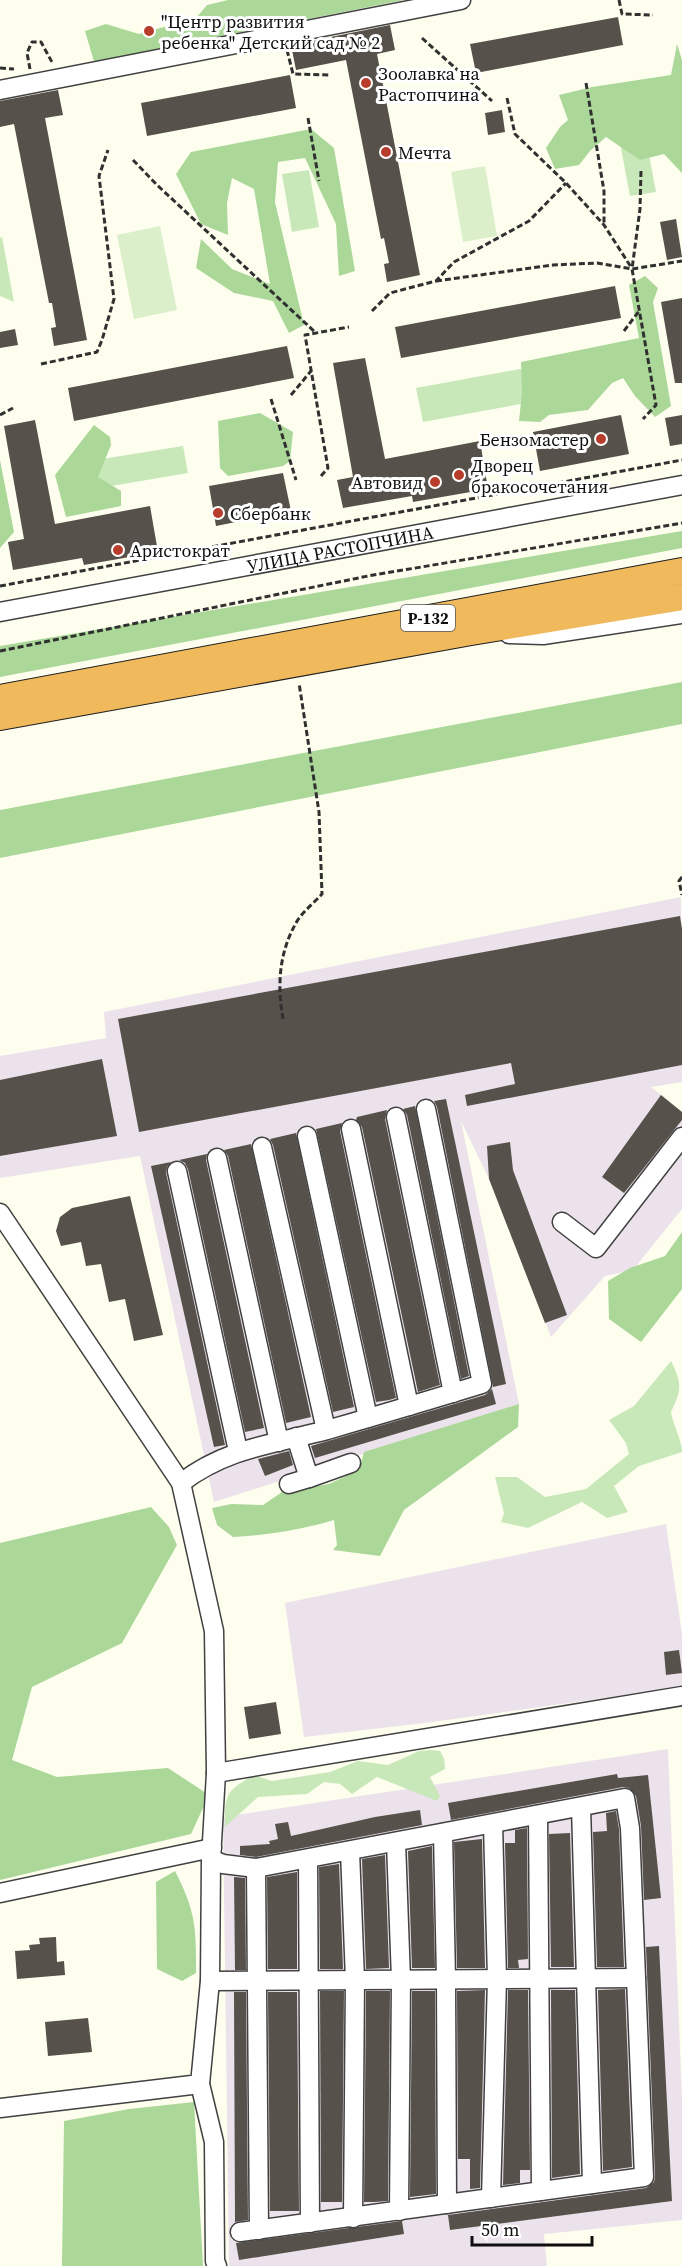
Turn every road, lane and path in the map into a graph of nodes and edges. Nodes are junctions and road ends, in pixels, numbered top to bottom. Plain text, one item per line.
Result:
1 (461, 0) edge
2 (619, 0) edge
3 (653, 15) dead end
4 (284, 35) junction
5 (422, 38) dead end
6 (329, 75) dead end
7 (62, 78) junction
8 (586, 83) dead end
9 (33, 84) junction
10 (0, 90) edge
11 (507, 98) dead end
12 (492, 101) dead end
13 (308, 118) dead end
14 (108, 150) dead end
15 (133, 160) dead end
16 (641, 171) dead end
17 (319, 181) dead end
18 (566, 183) junction
19 (604, 225) junction
20 (682, 261) edge
21 (632, 269) junction
22 (436, 280) junction
23 (639, 310) junction
24 (372, 311) dead end
25 (349, 327) dead end
26 (624, 331) dead end
27 (316, 333) junction
28 (41, 364) dead end
29 (311, 371) junction
30 (291, 395) dead end
31 (272, 399) dead end
32 (13, 408) dead end
33 (0, 415) edge
34 (643, 419) dead end
35 (682, 460) edge
36 (321, 476) dead end
37 (296, 480) dead end
38 (682, 485) edge
39 (682, 523) edge
40 (678, 576) edge
41 (0, 586) edge
42 (682, 609) edge
43 (0, 612) edge
44 (0, 651) edge
45 (296, 664) junction
46 (0, 698) edge
47 (0, 717) edge
48 (682, 877) edge
49 (682, 895) edge
50 (283, 1019) dead end
51 (426, 1109) dead end
52 (396, 1117) dead end
53 (351, 1129) dead end
54 (307, 1136) dead end
55 (682, 1137) edge
56 (262, 1147) dead end
57 (217, 1158) dead end
58 (177, 1171) dead end
59 (0, 1213) edge
60 (562, 1222) dead end
61 (453, 1393) junction
62 (410, 1406) junction
63 (368, 1418) junction
64 (326, 1430) junction
65 (288, 1440) junction
66 (238, 1451) junction
67 (351, 1463) dead end
68 (309, 1478) junction
69 (181, 1483) junction
70 (289, 1484) dead end
71 (682, 1696) edge
72 (216, 1773) junction
73 (581, 1807) junction
74 (538, 1815) junction
75 (493, 1824) junction
76 (443, 1833) junction
77 (396, 1842) junction
78 (350, 1851) junction
79 (212, 1854) junction
80 (308, 1859) junction
81 (256, 1869) junction
82 (0, 1893) edge
83 (636, 1978) junction
84 (446, 1979) junction
85 (497, 1979) junction
86 (540, 1979) junction
87 (587, 1979) junction
88 (257, 1980) junction
89 (308, 1980) junction
90 (355, 1980) junction
91 (401, 1980) junction
92 (210, 1981) junction
93 (200, 2084) junction
94 (0, 2108) edge
95 (592, 2184) junction
96 (541, 2191) junction
97 (491, 2198) junction
98 (447, 2204) junction
99 (399, 2211) junction
100 (353, 2218) junction
101 (310, 2223) junction
102 (259, 2230) junction
103 (240, 2232) dead end
104 (217, 2266) edge

1 - 4 street
2 - 3 path
4 - 6 path
4 - 7 street
5 - 12 path
7 - 9 street
7 - 9 path
8 - 19 path
9 - 10 street
11 - 18 path
13 - 17 path
14 - 28 path
15 - 27 path
16 - 21 path
18 - 19 path
18 - 22 path
19 - 21 path
20 - 21 path
21 - 22 path
21 - 23 path
22 - 24 path
23 - 26 path
23 - 34 path
25 - 27 path
27 - 29 path
29 - 30 path
29 - 36 path
31 - 37 path
32 - 33 path
35 - 41 path
38 - 43 street, УЛИЦА РАСТОПЧИНА
39 - 44 path
40 - 46 highway, Р-132
42 - 45 highway, Р-132
45 - 47 highway, Р-132
45 - 50 path
48 - 49 path
51 - 61 street
52 - 61 street
53 - 62 street
54 - 63 street
55 - 60 street
56 - 64 street
57 - 65 street
58 - 66 street
59 - 69 street
61 - 62 street
62 - 63 street
63 - 64 street
64 - 65 street
65 - 66 street
65 - 68 street
66 - 69 street
67 - 68 street
68 - 70 street
69 - 72 street
71 - 72 street
72 - 79 street
73 - 74 street
73 - 83 street
73 - 87 street
74 - 75 street
74 - 86 street
75 - 76 street
75 - 85 street
76 - 77 street
76 - 84 street
77 - 78 street
77 - 91 street
78 - 80 street
78 - 90 street
79 - 81 street
79 - 82 street
79 - 92 street
80 - 81 street
80 - 89 street
81 - 88 street
83 - 87 street
83 - 95 street
84 - 85 street
84 - 91 street
84 - 98 street
85 - 86 street
85 - 97 street
86 - 87 street
86 - 96 street
87 - 95 street
88 - 89 street
88 - 92 street
88 - 102 street
89 - 90 street
89 - 101 street
90 - 91 street
90 - 100 street
91 - 99 street
92 - 93 street
93 - 94 street
93 - 104 street
95 - 96 street
96 - 97 street
97 - 98 street
98 - 99 street
99 - 100 street
100 - 101 street
101 - 102 street
102 - 103 street

